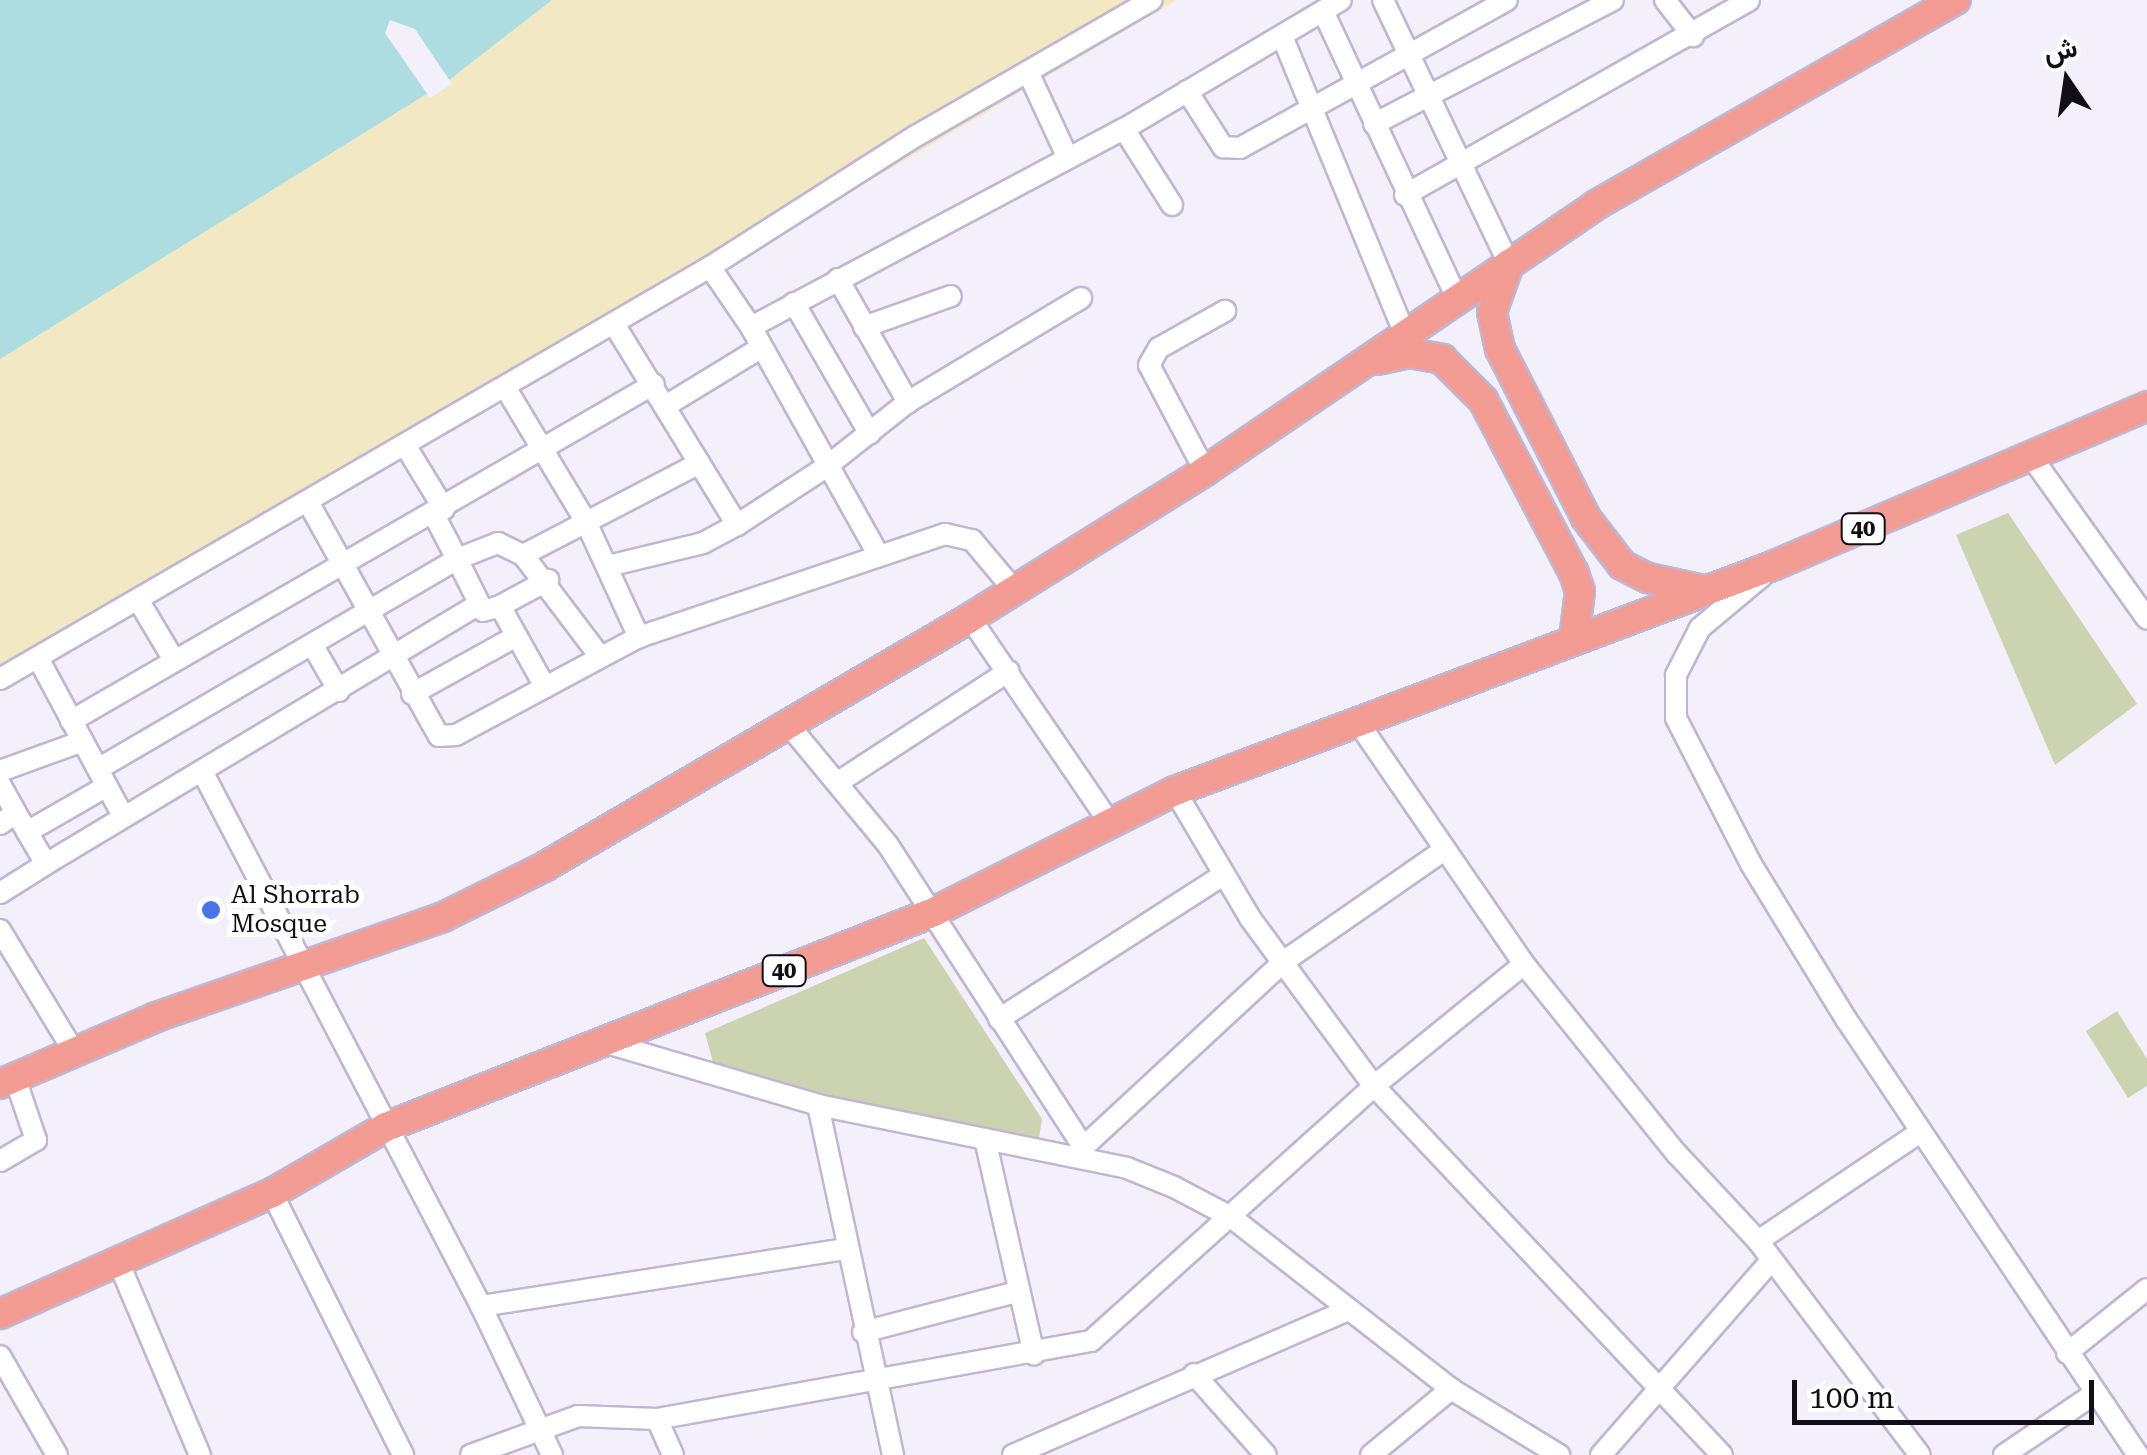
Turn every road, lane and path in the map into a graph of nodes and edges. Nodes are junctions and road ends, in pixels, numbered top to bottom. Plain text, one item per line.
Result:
1 (1152, 0) edge
2 (1506, 0) edge
3 (1613, 0) edge
4 (1665, 0) edge
5 (1749, 0) edge
6 (1956, 0) edge
7 (1386, 1) edge
8 (1332, 5) edge
9 (1918, 9) edge
10 (1282, 36) junction
11 (1693, 36) junction
12 (1410, 55) junction
13 (1028, 72) junction
14 (1356, 81) junction
15 (1187, 91) junction
16 (1430, 92) junction
17 (1312, 110) junction
18 (1374, 124) junction
19 (1124, 129) junction
20 (1068, 158) junction
21 (1464, 159) junction
22 (1405, 195) junction
23 (1172, 205) dead end
24 (1509, 264) junction
25 (710, 268) junction
26 (838, 279) junction
27 (951, 296) dead end
28 (1081, 298) dead end
29 (1457, 298) junction
30 (794, 303) junction
31 (1225, 311) dead end
32 (614, 324) junction
33 (751, 327) junction
34 (864, 327) junction
35 (1405, 335) junction
36 (762, 348) junction
37 (1361, 363) junction
38 (654, 384) junction
39 (505, 387) junction
40 (908, 402) junction
41 (667, 405) junction
42 (2147, 406) edge
43 (870, 434) junction
44 (406, 446) junction
45 (545, 448) junction
46 (2033, 459) junction
47 (700, 463) junction
48 (826, 467) junction
49 (1205, 471) junction
50 (308, 502) junction
51 (438, 511) junction
52 (586, 522) junction
53 (737, 526) junction
54 (523, 554) junction
55 (879, 556) junction
56 (457, 560) junction
57 (341, 563) junction
58 (1775, 565) junction
59 (608, 566) junction
60 (548, 580) junction
61 (1706, 590) junction
62 (1015, 591) junction
63 (140, 603) junction
64 (490, 605) junction
65 (366, 610) junction
66 (970, 618) junction
67 (2147, 619) edge
68 (515, 637) junction
69 (638, 637) junction
70 (1574, 640) junction
71 (313, 646) junction
72 (598, 654) junction
73 (393, 656) junction
74 (38, 658) junction
75 (174, 660) junction
76 (1009, 671) junction
77 (0, 680) edge
78 (544, 687) junction
79 (340, 692) junction
80 (412, 694) junction
81 (1357, 720) junction
82 (71, 722) junction
83 (788, 724) junction
84 (82, 742) junction
85 (0, 771) edge
86 (202, 771) junction
87 (103, 777) junction
88 (0, 784) edge
89 (837, 784) junction
90 (1175, 791) junction
91 (124, 816) junction
92 (8, 818) edge
93 (1111, 825) junction
94 (26, 832) junction
95 (1443, 850) junction
96 (46, 864) junction
97 (1222, 876) junction
98 (0, 894) edge
99 (934, 912) junction
100 (0, 930) edge
101 (302, 962) junction
102 (1283, 962) junction
103 (1524, 964) junction
104 (999, 1019) junction
105 (603, 1042) junction
106 (73, 1050) junction
107 (7, 1081) edge
108 (1374, 1086) junction
109 (818, 1104) junction
110 (386, 1127) junction
111 (1920, 1132) junction
112 (985, 1139) junction
113 (1078, 1151) junction
114 (0, 1161) edge
115 (272, 1192) junction
116 (1230, 1217) junction
117 (1758, 1242) junction
118 (846, 1249) junction
119 (1772, 1260) junction
120 (118, 1261) junction
121 (2147, 1289) edge
122 (1017, 1292) junction
123 (482, 1306) junction
124 (1346, 1310) junction
125 (0, 1314) edge
126 (863, 1332) junction
127 (2068, 1353) junction
128 (1034, 1355) junction
129 (0, 1356) edge
130 (1194, 1374) junction
131 (873, 1379) junction
132 (1452, 1389) junction
133 (1663, 1390) junction
134 (2094, 1394) junction
135 (657, 1420) junction
136 (540, 1427) junction
137 (191, 1452) edge
138 (1386, 1452) edge
139 (57, 1455) edge
140 (402, 1455) edge
141 (472, 1455) edge
142 (552, 1455) edge
143 (673, 1455) edge
144 (893, 1455) edge
145 (1013, 1455) edge
146 (1266, 1455) edge
147 (1558, 1455) edge
148 (1601, 1455) edge
149 (1722, 1455) edge
150 (1920, 1455) edge
151 (2004, 1455) edge
152 (2138, 1455) edge

1 - 13 street
2 - 12 street
3 - 16 street
4 - 11 street
5 - 11 street
6 - 9 highway
7 - 12 street
8 - 10 street
8 - 14 street
9 - 24 highway
10 - 15 street
10 - 17 street
11 - 21 street
12 - 14 street
12 - 16 street
13 - 20 street
13 - 25 street
14 - 17 street
14 - 18 street
15 - 17 street
15 - 19 street
16 - 18 street
16 - 21 street
17 - 35 street
18 - 22 street
19 - 20 street
19 - 23 street
20 - 26 street
21 - 22 street
21 - 24 street
22 - 29 street
24 - 29 highway
24 - 61 highway
25 - 32 street
25 - 33 street
26 - 30 street
26 - 34 street
27 - 34 street
28 - 40 street
29 - 35 highway
30 - 33 street
30 - 43 street
31 - 49 street
32 - 38 street
32 - 39 street
33 - 36 street
34 - 40 street
35 - 37 highway
36 - 41 street
36 - 48 street
37 - 49 highway
37 - 70 highway
38 - 41 street
38 - 45 street
39 - 44 street
39 - 45 street
40 - 43 street
41 - 47 street
42 - 46 highway, 40
43 - 48 street
44 - 50 street
44 - 51 street
45 - 51 street
45 - 52 street
46 - 58 highway, 40
46 - 67 street
47 - 52 street
47 - 53 street
48 - 53 street
48 - 55 street
49 - 62 highway
50 - 57 street
50 - 63 street
51 - 56 street
51 - 57 street
52 - 54 street
52 - 59 street
53 - 59 street
54 - 56 street
54 - 60 street
55 - 62 street
55 - 69 street
56 - 64 street
56 - 65 street
57 - 65 street
57 - 75 street
58 - 61 highway, 40
58 - 111 street
59 - 69 street
60 - 64 street
60 - 72 street
61 - 70 highway, 40
62 - 66 highway
63 - 74 street
63 - 75 street
64 - 68 street
64 - 73 street
65 - 71 street
65 - 73 street
66 - 76 street
66 - 83 highway
68 - 78 street
68 - 80 street
69 - 72 street
70 - 81 highway, 40
71 - 79 street
71 - 87 street
72 - 78 street
73 - 79 street
73 - 80 street
74 - 77 street
74 - 82 street
75 - 82 street
76 - 89 street
76 - 93 street
78 - 80 street
79 - 86 street
81 - 90 highway, 40
81 - 95 street
82 - 84 street
83 - 89 street
83 - 101 highway
84 - 85 street
84 - 87 street
86 - 91 street
86 - 101 street
87 - 91 street
87 - 94 street
88 - 92 street
89 - 99 street
90 - 93 highway, 40
90 - 97 street
91 - 96 street
92 - 94 street
93 - 99 highway, 40
94 - 96 street
95 - 102 street
95 - 103 street
96 - 98 street
97 - 102 street
97 - 104 street
99 - 104 street
99 - 105 highway, 40
100 - 106 street
101 - 106 highway
101 - 110 street
102 - 108 street
102 - 113 street
103 - 108 street
103 - 117 street
104 - 113 street
105 - 109 street
105 - 110 highway, 40
106 - 107 highway
107 - 114 street
108 - 116 street
108 - 133 street
109 - 112 street
109 - 118 street
110 - 115 highway, 40
110 - 123 street
111 - 117 street
111 - 127 street
112 - 113 street
112 - 122 street
113 - 116 street
115 - 120 highway, 40
115 - 140 street
116 - 124 street
116 - 128 street
117 - 119 street
118 - 123 street
118 - 126 street
119 - 133 street
119 - 150 street
120 - 125 highway, 40
120 - 137 street
121 - 127 street
122 - 126 street
122 - 128 street
123 - 136 street
124 - 130 street
124 - 132 street
126 - 131 street
127 - 134 street
128 - 131 street
129 - 139 street
130 - 145 street
130 - 146 street
131 - 135 street
131 - 144 street
132 - 138 street
132 - 147 street
133 - 148 street
133 - 149 street
134 - 151 street
134 - 152 street
135 - 136 street
135 - 143 street
136 - 141 street
136 - 142 street

